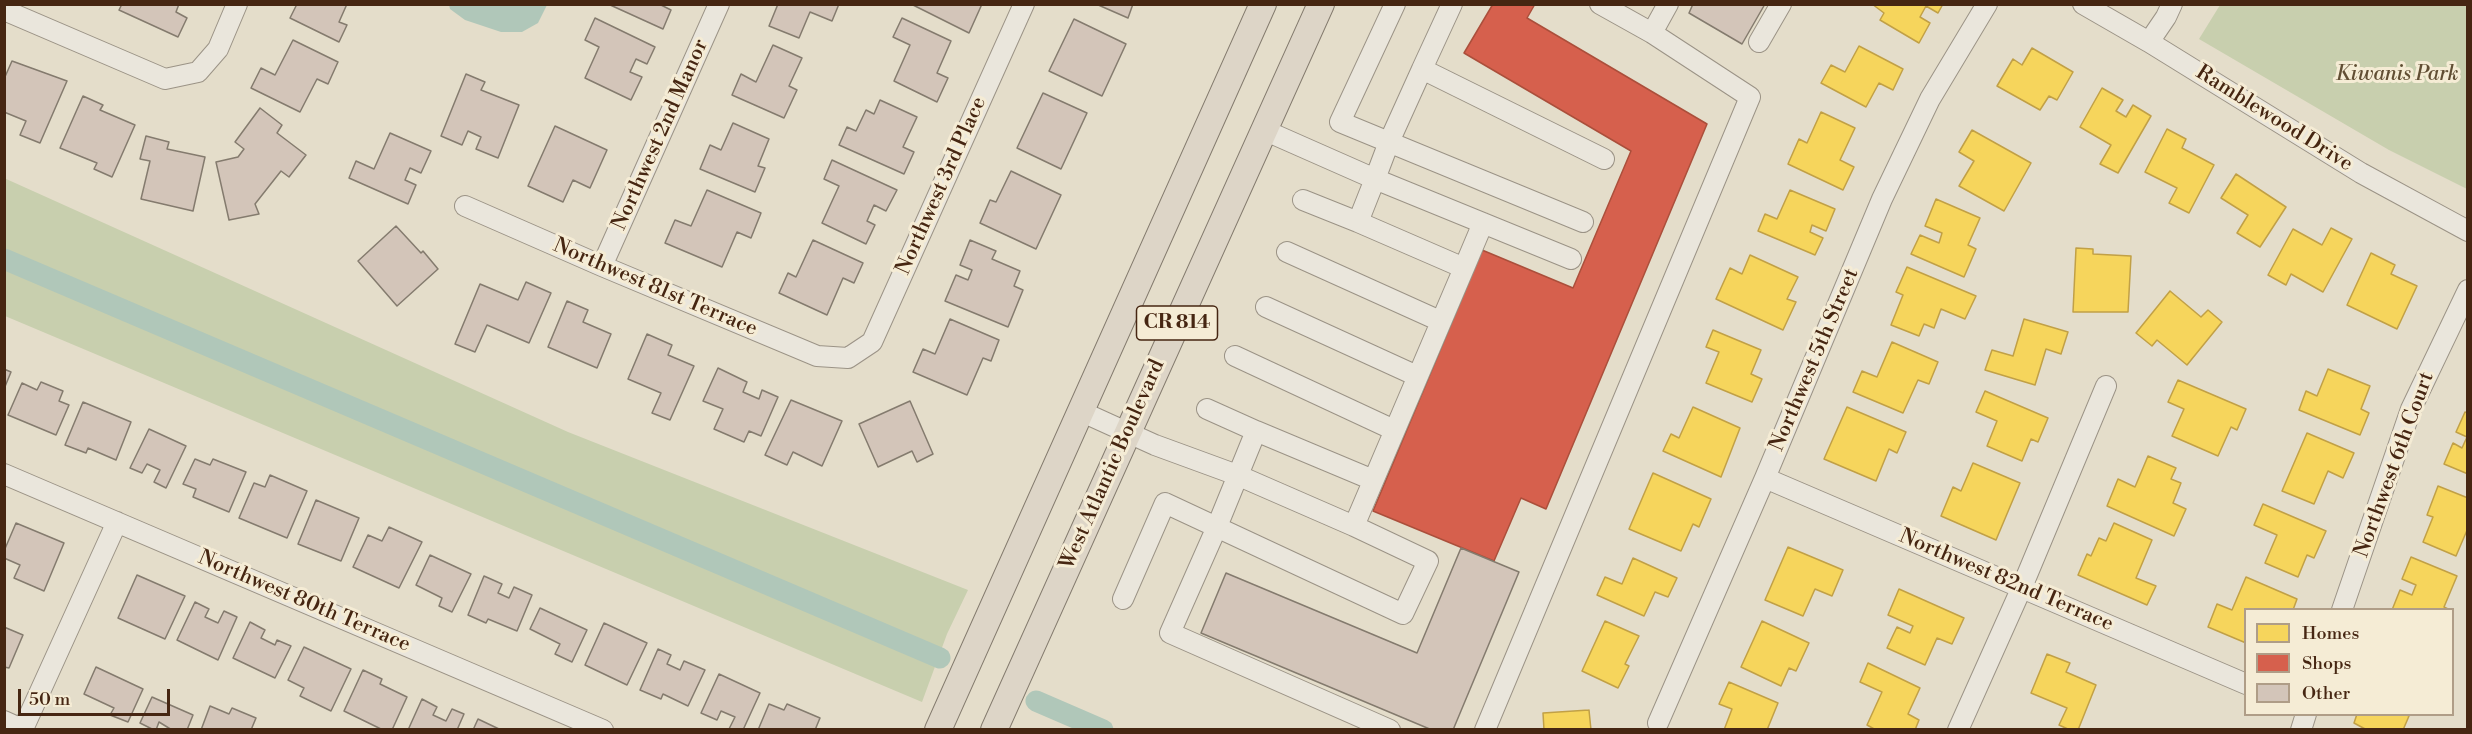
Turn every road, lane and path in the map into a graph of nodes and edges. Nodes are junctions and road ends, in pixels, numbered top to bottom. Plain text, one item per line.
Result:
1 (237, 4) edge
2 (719, 4) edge
3 (1024, 4) edge
4 (1263, 4) edge
5 (1321, 4) edge
6 (1395, 4) edge
7 (1452, 4) edge
8 (1600, 4) edge
9 (1668, 4) edge
10 (1781, 4) edge
11 (1987, 4) edge
12 (2083, 4) edge
13 (2172, 4) edge
14 (4, 10) edge
15 (1634, 13) edge
16 (1652, 33) junction
17 (1759, 42) dead end
18 (2149, 42) junction
19 (1422, 69) junction
20 (1264, 130) junction
21 (1389, 142) junction
22 (1604, 159) dead end
23 (1375, 179) junction
24 (1304, 200) dead end
25 (465, 206) dead end
26 (1358, 222) junction
27 (1583, 222) dead end
28 (1483, 223) junction
29 (2468, 231) edge
30 (1287, 252) dead end
31 (1571, 259) dead end
32 (602, 266) junction
33 (1464, 268) junction
34 (2468, 290) edge
35 (1266, 307) dead end
36 (1440, 321) junction
37 (1235, 356) dead end
38 (849, 358) joint
39 (1417, 376) junction
40 (2106, 386) dead end
41 (1206, 409) dead end
42 (1080, 411) junction
43 (1394, 429) junction
44 (1256, 431) junction
45 (1128, 433) junction
46 (4, 474) edge
47 (1237, 475) junction
48 (1765, 478) junction
49 (1373, 480) junction
50 (117, 522) junction
51 (1354, 526) junction
52 (1216, 529) junction
53 (2022, 587) junction
54 (1123, 599) dead end
55 (2342, 608) edge
56 (2244, 683) edge
57 (4, 722) edge
58 (1658, 723) dead end
59 (23, 729) edge
60 (603, 729) edge
61 (938, 729) edge
62 (994, 729) edge
63 (1390, 729) edge
64 (1485, 729) edge
65 (1958, 729) edge

1 - 14 street
2 - 32 street, Northwest 2nd Manor
3 - 38 street, Northwest 3rd Place
4 - 42 main road, CR 814
5 - 20 main road, West Atlantic Boulevard / CR 814
6 - 21 street
7 - 19 street
8 - 15 street
9 - 16 street
10 - 17 street
11 - 48 street, Northwest 5th Street
12 - 18 street, Ramblewood Drive
13 - 18 street
15 - 16 street
16 - 64 street
18 - 29 street, Ramblewood Drive
19 - 21 street
19 - 22 street
20 - 23 street
20 - 45 main road, West Atlantic Boulevard / CR 814
21 - 23 street
21 - 27 street
23 - 26 street
23 - 28 street
24 - 26 street
25 - 32 street, Northwest 81st Terrace
26 - 33 street
28 - 31 street
28 - 33 street
30 - 36 street
32 - 38 street, Northwest 81st Terrace
33 - 36 street
34 - 55 street, Northwest 6th Court
35 - 39 street
36 - 39 street
37 - 43 street
39 - 43 street
40 - 53 street
41 - 44 street
42 - 45 street
42 - 61 main road, CR 814
43 - 49 street
44 - 47 street
44 - 49 street
45 - 47 street
45 - 62 main road, West Atlantic Boulevard / CR 814
46 - 50 street, Northwest 80th Terrace
47 - 51 street
47 - 52 street
48 - 53 street, Northwest 82nd Terrace
48 - 58 street, Northwest 5th Street
49 - 51 street
50 - 59 street
50 - 60 street, Northwest 80th Terrace
51 - 52 street
52 - 54 street
52 - 63 street
53 - 56 street, Northwest 82nd Terrace
53 - 65 street
57 - 59 street

